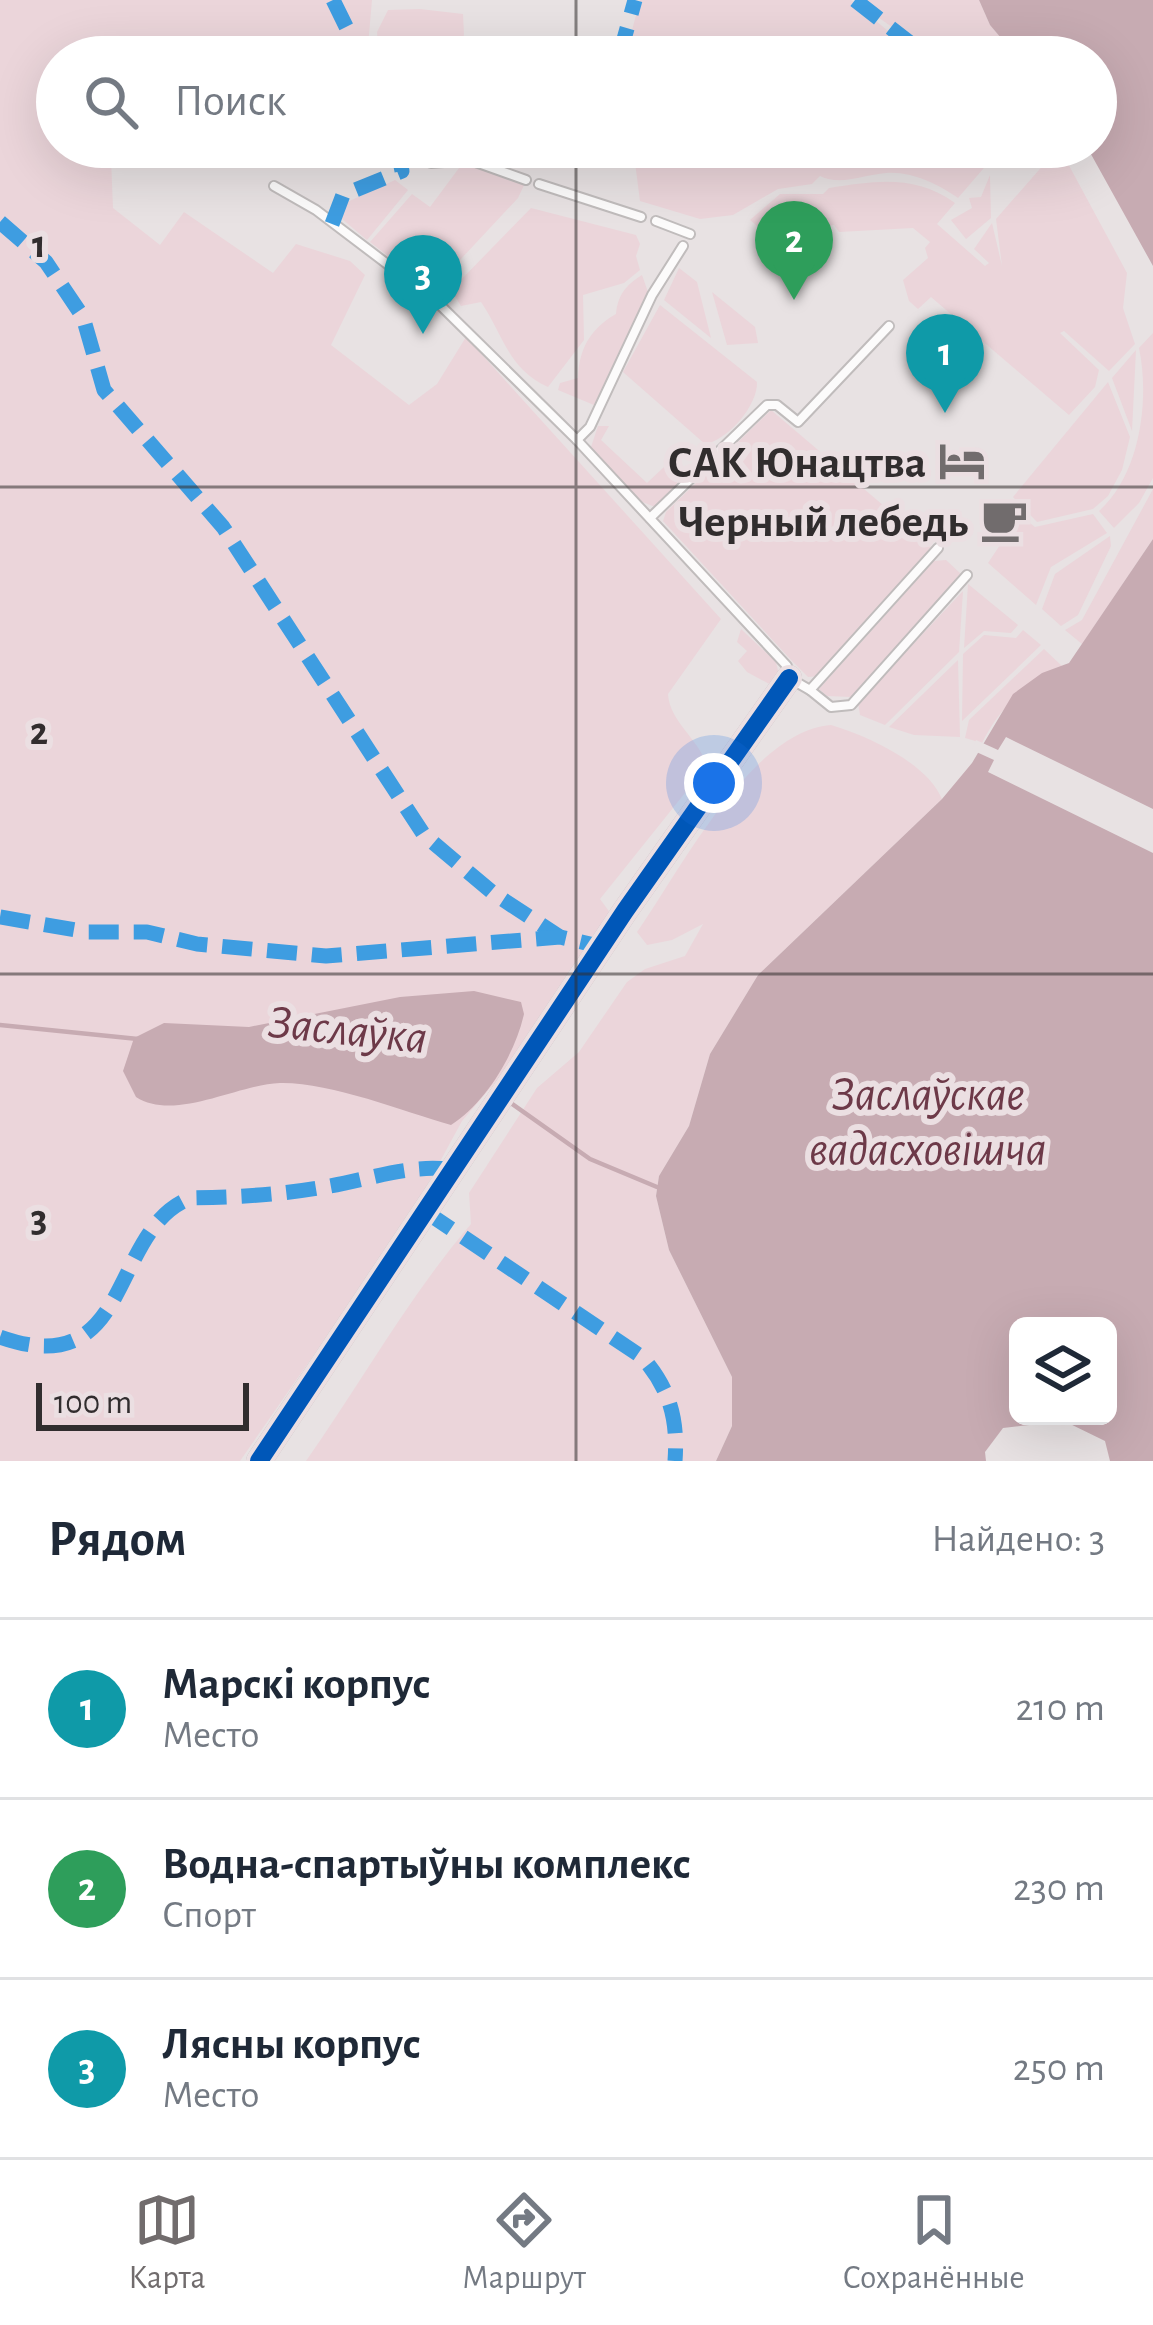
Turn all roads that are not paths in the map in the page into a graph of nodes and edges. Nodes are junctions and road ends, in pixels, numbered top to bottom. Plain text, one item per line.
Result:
1 (492, 168) edge
2 (526, 180) dead end
3 (539, 184) dead end
4 (274, 185) dead end
5 (641, 217) dead end
6 (656, 221) dead end
7 (690, 234) dead end
8 (683, 246) dead end
9 (428, 296) dead end
10 (438, 303) dead end
11 (889, 326) dead end
12 (577, 440) junction
13 (650, 518) junction
14 (938, 548) dead end
15 (967, 575) dead end
16 (789, 678) junction
17 (810, 691) junction
18 (260, 1461) edge

1 - 2 lane
3 - 5 lane
4 - 9 lane
6 - 7 lane
8 - 12 lane
10 - 12 lane
11 - 13 lane
12 - 13 lane
13 - 16 lane
14 - 17 lane
15 - 17 lane
16 - 17 lane
16 - 18 street

